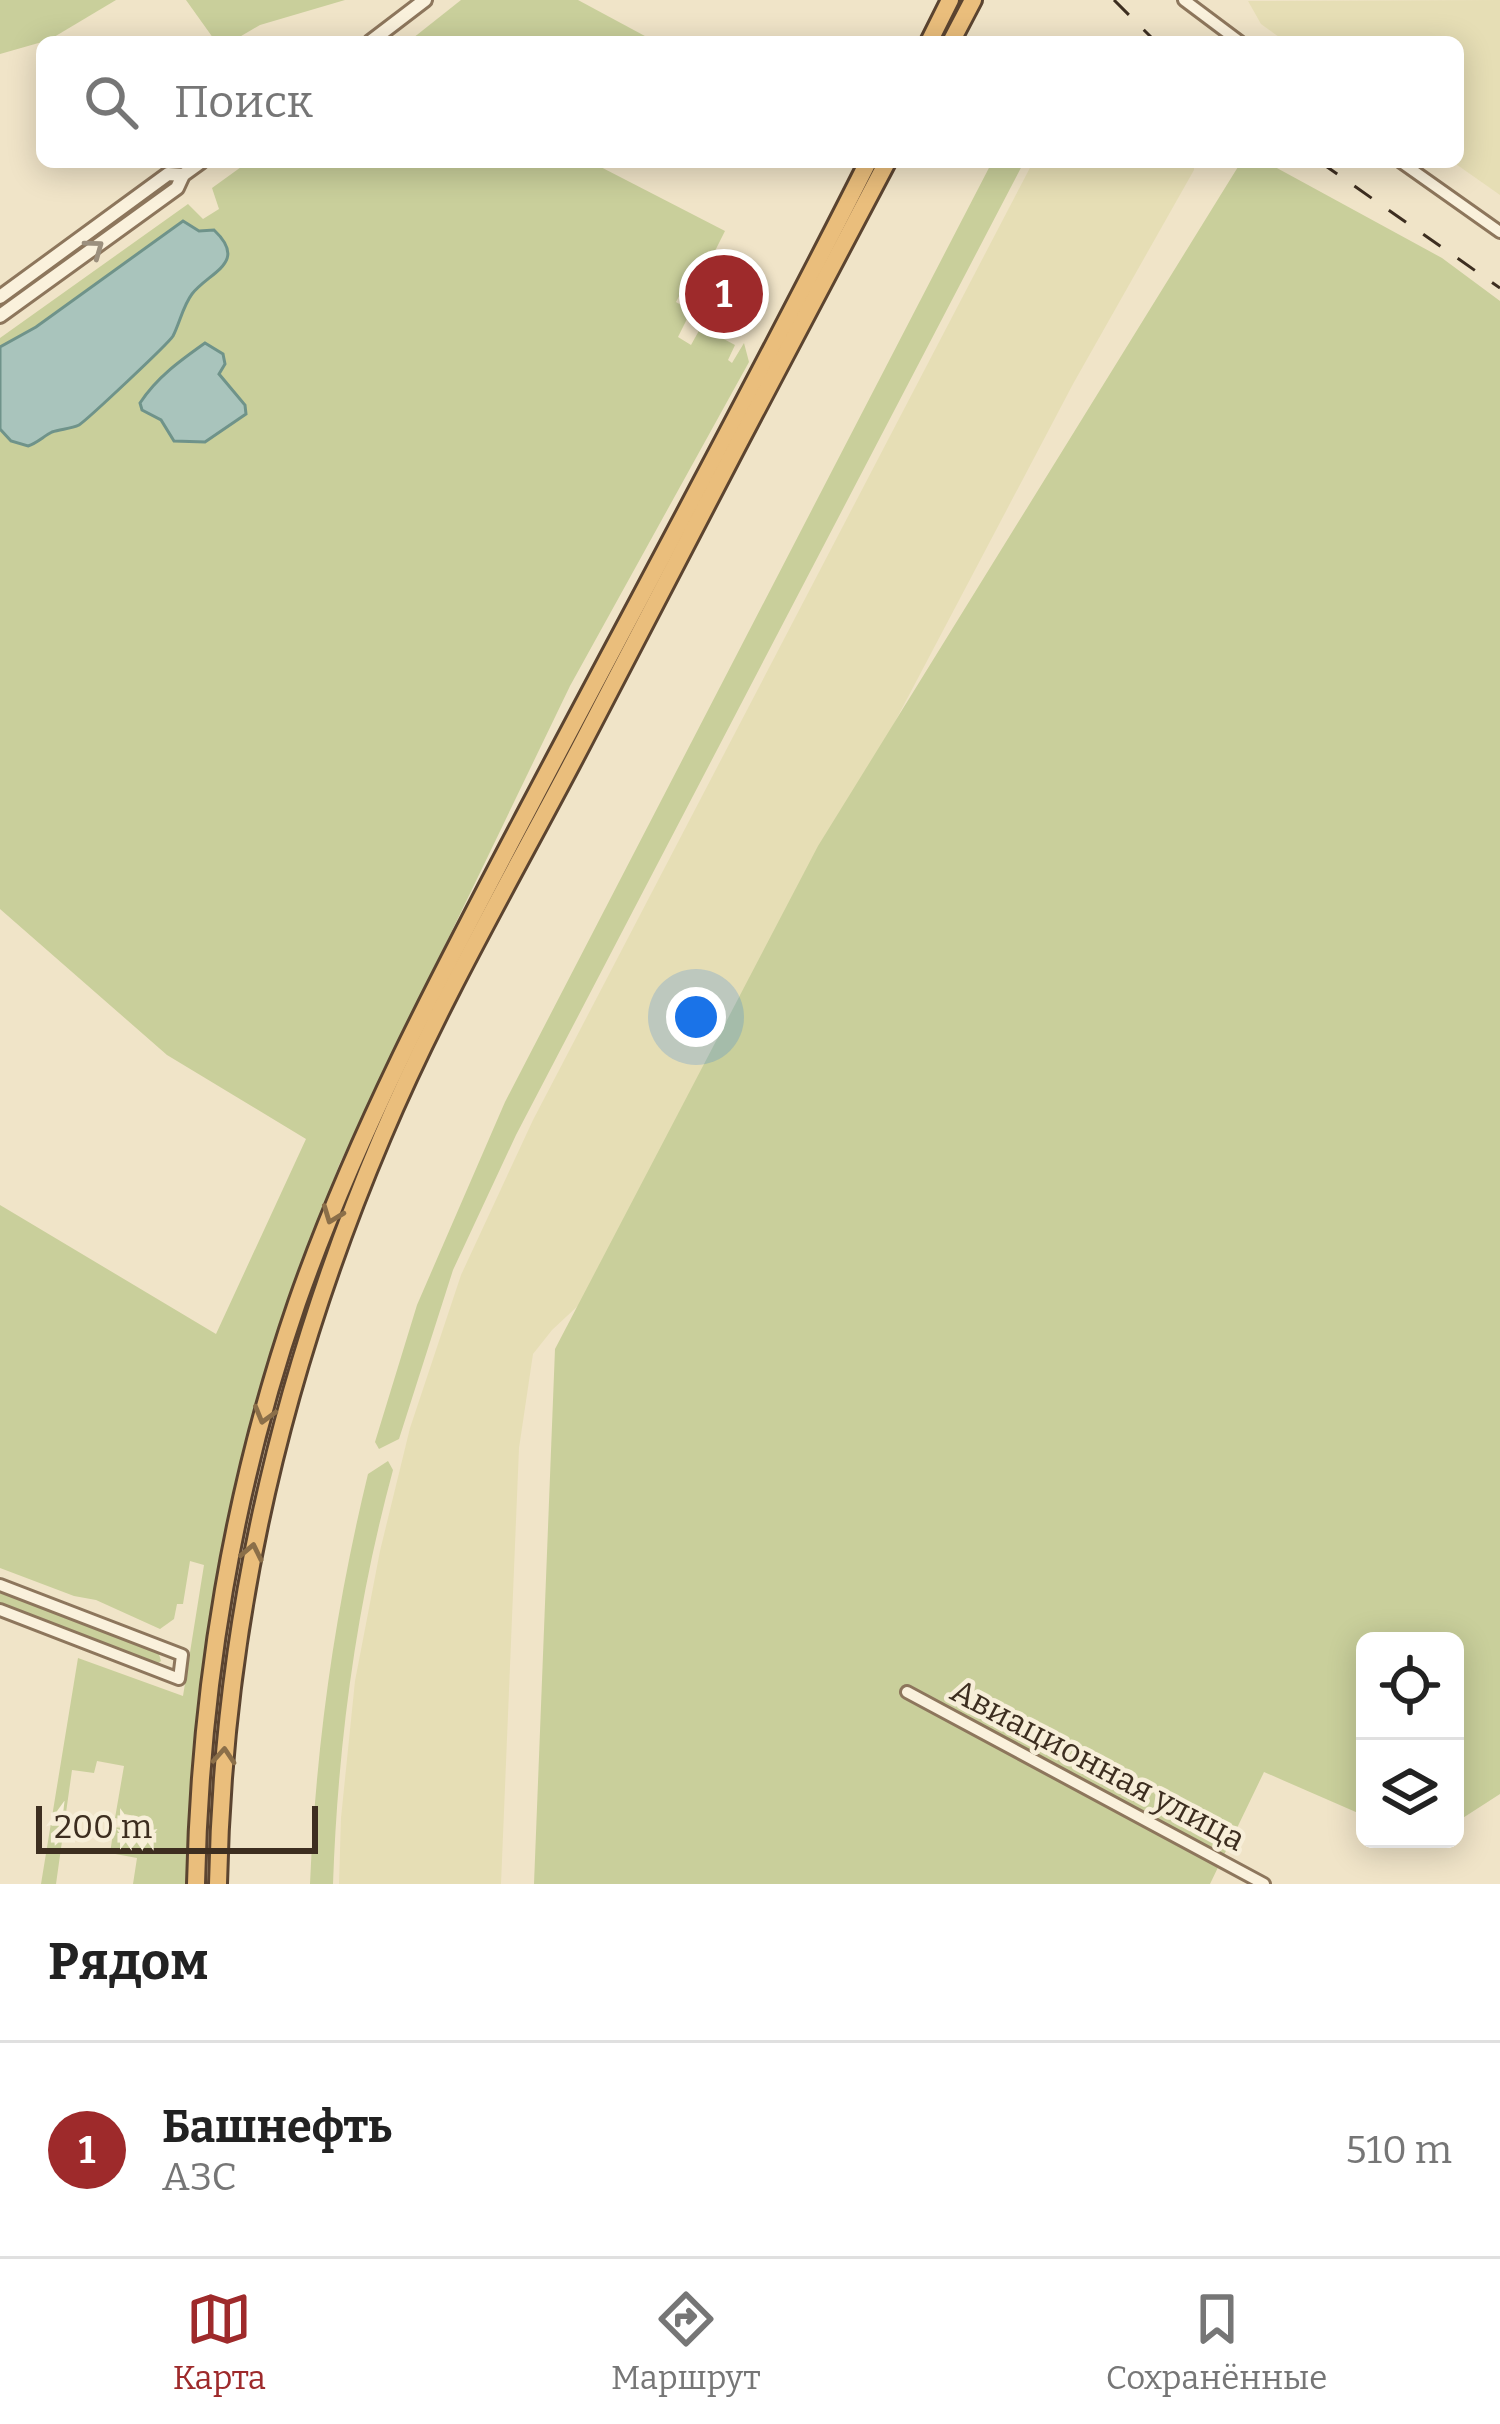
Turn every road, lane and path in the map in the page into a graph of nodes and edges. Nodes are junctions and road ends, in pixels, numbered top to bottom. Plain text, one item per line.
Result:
1 (425, 0) edge
2 (950, 0) edge
3 (973, 0) edge
4 (1184, 0) edge
5 (378, 36) edge
6 (931, 36) edge
7 (954, 36) edge
8 (1232, 36) edge
9 (193, 168) edge
10 (865, 168) edge
11 (884, 168) edge
12 (1409, 168) edge
13 (183, 175) junction
14 (1500, 232) edge
15 (0, 297) edge
16 (0, 316) edge
17 (0, 1585) edge
18 (0, 1610) edge
19 (908, 1692) dead end
20 (196, 1884) edge
21 (218, 1884) edge
22 (1264, 1884) edge

1 - 5 street
2 - 6 highway
3 - 7 highway
4 - 8 street
9 - 13 street
10 -> 20 highway
21 -> 11 highway
12 - 14 street
13 - 15 street
16 -> 13 street
17 - 18 street
19 - 22 street, Авиационная улица

